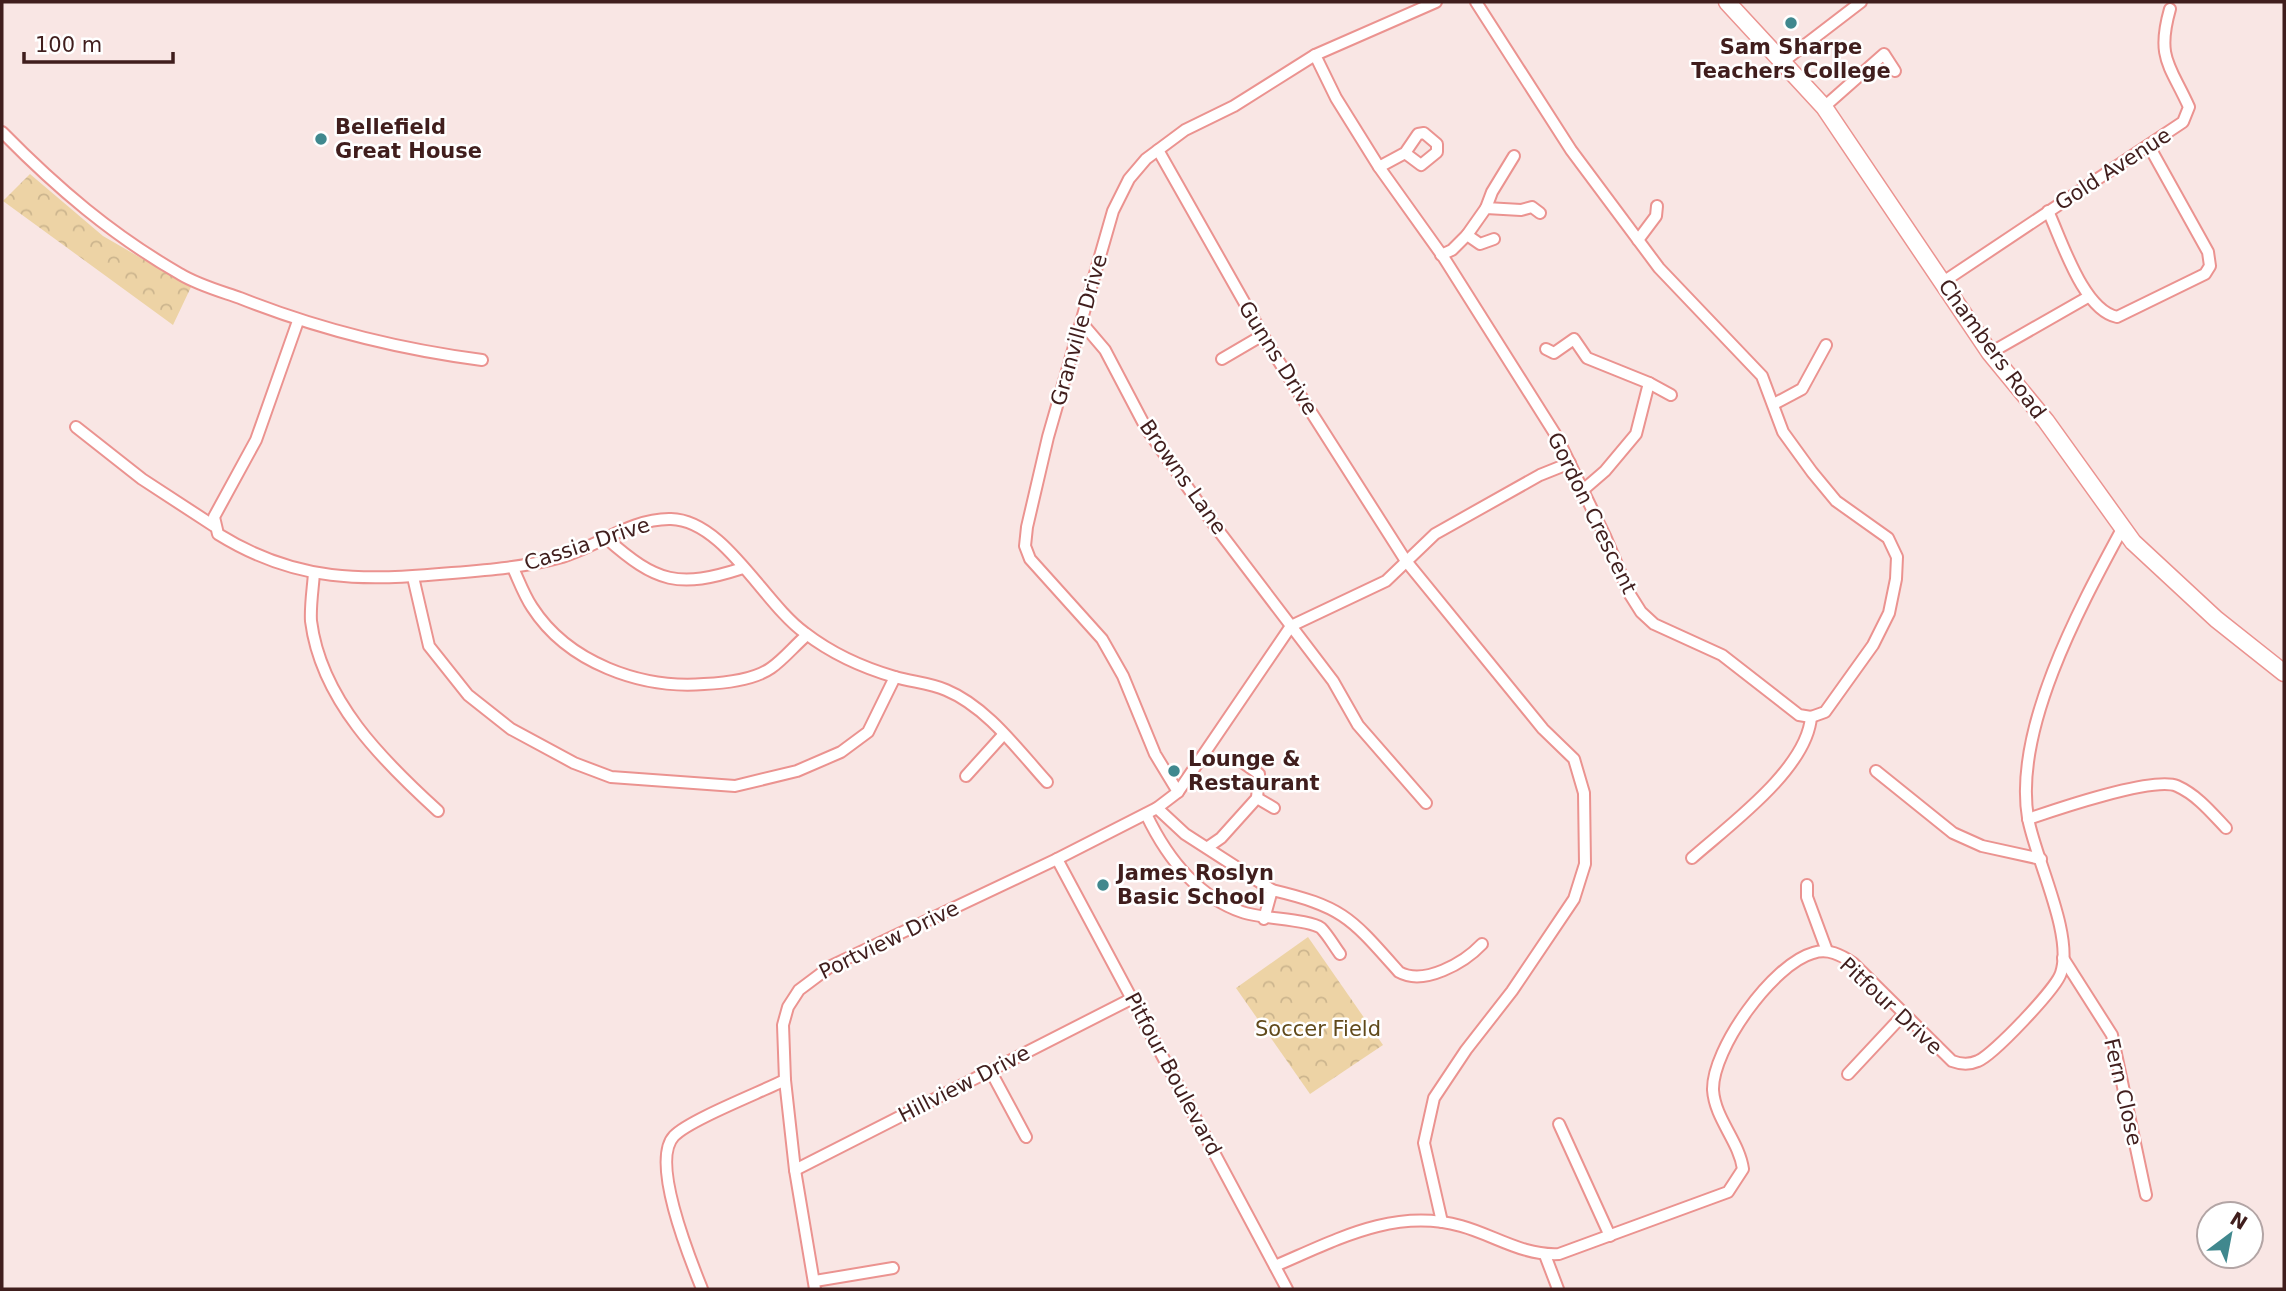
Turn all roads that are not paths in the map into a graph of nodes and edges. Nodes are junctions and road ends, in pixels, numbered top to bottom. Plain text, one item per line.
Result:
1 (1436, 2) edge
2 (1476, 2) edge
3 (1727, 2) edge
4 (1861, 2) edge
5 (2170, 9) dead end
6 (1315, 55) junction
7 (1784, 61) junction
8 (1895, 71) dead end
9 (1824, 107) junction
10 (2, 132) edge
11 (2149, 146) junction
12 (1158, 150) junction
13 (1405, 153) dead end
14 (1514, 156) dead end
15 (1379, 167) junction
16 (1657, 206) dead end
17 (1486, 208) junction
18 (2048, 211) junction
19 (1540, 213) dead end
20 (1467, 235) junction
21 (1494, 239) dead end
22 (1638, 240) junction
23 (1441, 255) junction
24 (1942, 282) junction
25 (2088, 297) junction
26 (298, 321) junction
27 (1082, 323) junction
28 (1263, 335) junction
29 (1826, 345) dead end
30 (1546, 349) dead end
31 (1990, 353) junction
32 (1222, 359) dead end
33 (482, 360) dead end
34 (1649, 383) junction
35 (1671, 395) dead end
36 (1774, 404) junction
37 (76, 428) dead end
38 (1570, 463) junction
39 (1583, 490) junction
40 (214, 526) junction
41 (2122, 529) junction
42 (606, 538) junction
43 (1406, 561) junction
44 (513, 568) junction
45 (743, 568) junction
46 (314, 573) junction
47 (413, 577) junction
48 (1291, 626) junction
49 (807, 635) junction
50 (2284, 673) edge
51 (895, 677) junction
52 (1811, 717) junction
53 (1003, 735) junction
54 (1238, 759) dead end
55 (1876, 771) dead end
56 (966, 776) dead end
57 (1047, 782) dead end
58 (1178, 792) junction
59 (1257, 797) junction
60 (1426, 803) dead end
61 (1157, 808) junction
62 (1273, 808) dead end
63 (438, 811) dead end
64 (1146, 814) junction
65 (2028, 819) junction
66 (2226, 828) dead end
67 (1208, 846) junction
68 (1692, 858) dead end
69 (1057, 859) junction
70 (2041, 859) junction
71 (1807, 885) dead end
72 (1272, 890) junction
73 (1264, 919) junction
74 (1482, 944) dead end
75 (1827, 951) junction
76 (1340, 954) dead end
77 (2063, 958) junction
78 (1133, 998) junction
79 (1904, 1014) junction
80 (990, 1070) junction
81 (1848, 1074) dead end
82 (785, 1080) junction
83 (1559, 1124) dead end
84 (1026, 1137) dead end
85 (795, 1170) junction
86 (2146, 1195) dead end
87 (1442, 1222) junction
88 (1611, 1236) junction
89 (1545, 1255) junction
90 (1275, 1266) junction
91 (892, 1268) dead end
92 (815, 1285) edge
93 (702, 1289) edge
94 (1287, 1289) edge
95 (1558, 1289) edge

1 - 6 street, Granville Drive
2 - 22 street
3 - 7 street, Chambers Road
4 - 7 street
5 - 11 street, Gold Avenue
6 - 12 street, Granville Drive
6 - 15 street, Gordon Crescent
7 - 9 street, Chambers Road
8 - 9 street
9 - 24 street, Chambers Road
10 - 26 street
11 - 18 street, Gold Avenue
11 - 25 street
12 - 27 street, Granville Drive
12 - 28 street, Gunns Drive
13 - 15 street
14 - 17 street
15 - 23 street, Gordon Crescent
16 - 22 street
17 - 19 street
17 - 20 street
18 - 24 street, Gold Avenue
18 - 25 street
20 - 21 street
20 - 23 street
22 - 36 street
23 - 38 street, Gordon Crescent
24 - 31 street, Chambers Road
25 - 31 street
26 - 33 street
26 - 40 street
27 - 48 street, Browns Lane
27 - 58 street, Granville Drive
28 - 32 street
28 - 43 street, Gunns Drive
29 - 36 street
30 - 34 street
31 - 41 street, Chambers Road
34 - 35 street
34 - 39 street
36 - 52 street
37 - 40 street, Cassia Drive
38 - 39 street, Gordon Crescent
38 - 43 street
39 - 52 street, Gordon Crescent
40 - 46 street, Cassia Drive
41 - 50 street, Chambers Road
41 - 65 street, Pitfour Drive
42 - 44 street, Cassia Drive
42 - 45 street
42 - 45 street, Cassia Drive
43 - 48 street
43 - 87 street, Gunns Drive
44 - 47 street, Cassia Drive
44 - 49 street
45 - 49 street, Cassia Drive
46 - 47 street, Cassia Drive
46 - 63 street
47 - 51 street
48 - 58 street
48 - 60 street, Browns Lane
49 - 51 street, Cassia Drive
51 - 53 street, Cassia Drive
52 - 68 street
53 - 56 street
53 - 57 street, Cassia Drive
54 - 59 street
55 - 70 street
58 - 61 street, Portview Drive
59 - 62 street
59 - 67 street
61 - 64 street, Portview Drive
61 - 67 street
64 - 69 street, Portview Drive
64 - 73 street
65 - 66 street
65 - 70 street, Pitfour Drive
67 - 72 street
69 - 78 street, Pitfour Boulevard
69 - 82 street, Portview Drive
70 - 77 street, Pitfour Drive
71 - 75 street
72 - 73 street
72 - 74 street
73 - 76 street
75 - 79 street, Pitfour Drive
75 - 88 street, Pitfour Drive
77 - 79 street, Pitfour Drive
77 - 86 street, Fern Close
78 - 80 street, Hillview Drive
78 - 90 street, Pitfour Boulevard
79 - 81 street
80 - 84 street
80 - 85 street, Hillview Drive
82 - 85 street, Portview Drive
82 - 93 street
83 - 88 street
85 - 92 street, Portview Drive
87 - 89 street, Pitfour Drive
87 - 90 street, Pitfour Drive
88 - 89 street, Pitfour Drive
89 - 95 street
90 - 94 street, Pitfour Boulevard
91 - 92 street

